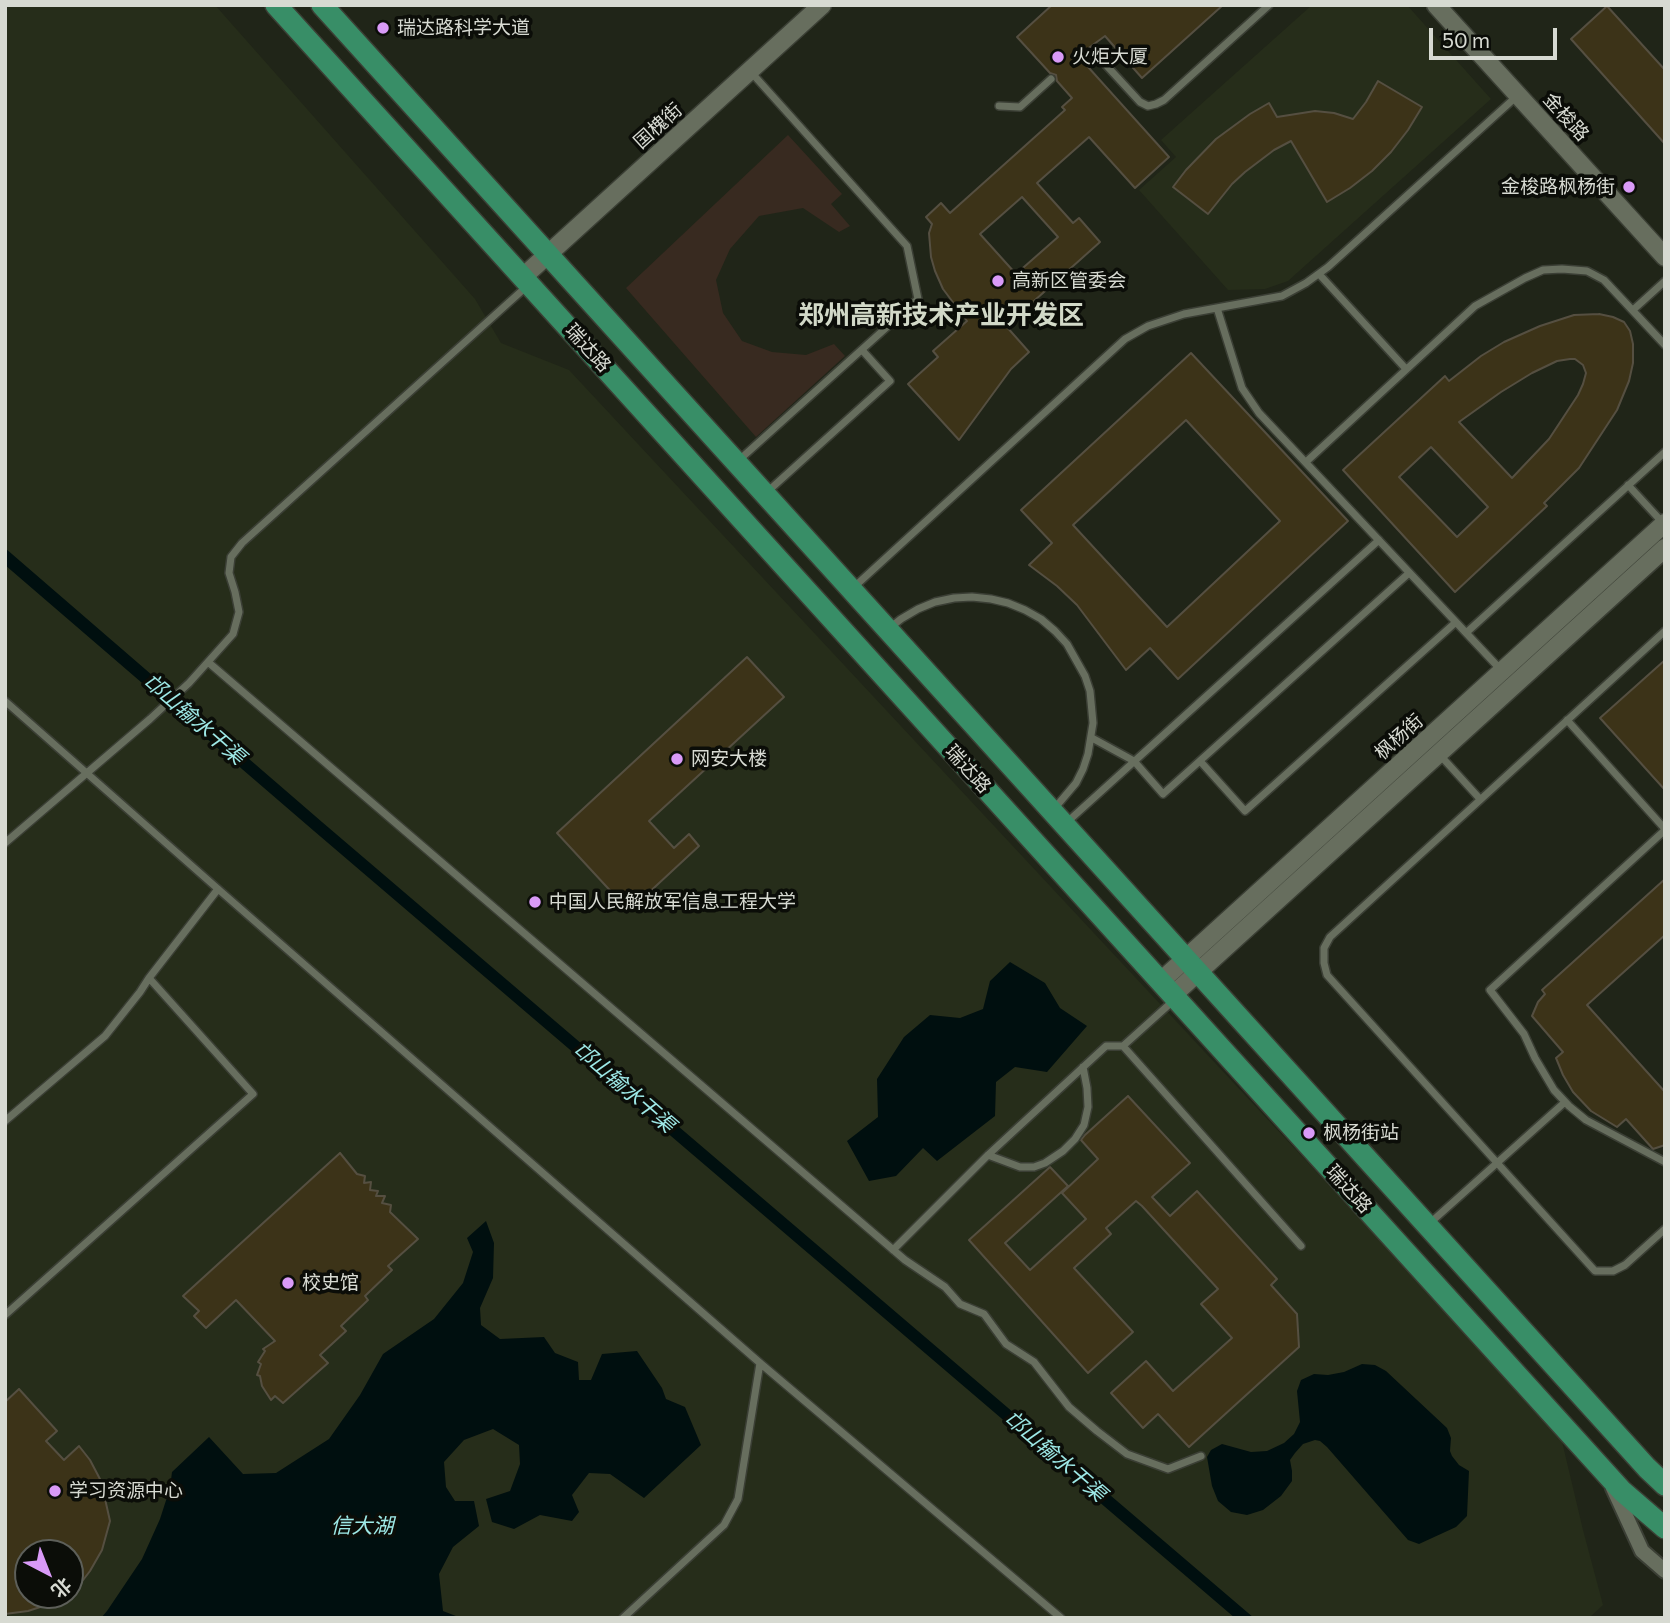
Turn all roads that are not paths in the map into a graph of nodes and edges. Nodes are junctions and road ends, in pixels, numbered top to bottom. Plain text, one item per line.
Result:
1 (276, 5) edge
2 (322, 5) edge
3 (822, 5) edge
4 (1269, 5) edge
5 (1436, 5) edge
6 (1094, 52) dead end
7 (750, 71) junction
8 (1051, 79) dead end
9 (1517, 95) junction
10 (999, 106) dead end
11 (548, 254) junction
12 (1665, 257) edge
13 (1319, 274) junction
14 (526, 280) junction
15 (1665, 281) edge
16 (1217, 308) junction
17 (1633, 310) junction
18 (1665, 345) edge
19 (862, 349) junction
20 (1406, 369) junction
21 (1665, 452) edge
22 (1306, 462) junction
23 (737, 463) junction
24 (1628, 485) junction
25 (765, 494) junction
26 (1664, 524) edge
27 (1379, 540) junction
28 (1665, 548) edge
29 (1409, 573) junction
30 (851, 589) junction
31 (1456, 622) junction
32 (887, 630) junction
33 (1665, 631) edge
34 (1466, 633) junction
35 (208, 662) junction
36 (1502, 671) junction
37 (5, 701) edge
38 (1567, 720) junction
39 (1092, 738) junction
40 (1438, 754) junction
41 (1134, 761) junction
42 (1200, 761) junction
43 (86, 773) junction
44 (1480, 799) junction
45 (1056, 816) junction
46 (1665, 830) edge
47 (5, 843) edge
48 (218, 889) junction
49 (1192, 965) junction
50 (149, 978) junction
51 (1170, 991) junction
52 (1123, 1046) junction
53 (1083, 1068) junction
54 (1565, 1102) junction
55 (5, 1121) edge
56 (988, 1155) junction
57 (1497, 1163) junction
58 (1665, 1163) edge
59 (1428, 1226) junction
60 (1665, 1228) edge
61 (1301, 1246) dead end
62 (893, 1250) junction
63 (5, 1315) edge
64 (760, 1363) junction
65 (1201, 1456) dead end
66 (1607, 1474) junction
67 (1665, 1485) edge
68 (1665, 1528) edge
69 (1665, 1571) edge
70 (624, 1618) edge
71 (1061, 1618) edge

1 - 14 main road, 瑞达路
2 - 11 main road, 瑞达路
3 - 7 street, 国槐街
4 - 6 lane
5 - 9 street, 金梭路
7 - 11 street, 国槐街
7 - 19 lane
8 - 10 lane
9 - 12 street, 金梭路
9 - 13 lane
11 - 14 street, 国槐街
11 - 23 main road, 瑞达路
13 - 16 lane
13 - 20 lane
14 - 35 lane
14 - 51 main road, 瑞达路
15 - 17 lane
16 - 22 lane
16 - 30 lane
17 - 18 lane
17 - 20 lane
19 - 23 lane
19 - 25 lane
20 - 22 lane
21 - 24 lane
22 - 27 lane
23 - 25 main road, 瑞达路
24 - 26 lane
24 - 34 lane
25 - 30 main road, 瑞达路
26 - 36 street, 枫杨街
27 - 29 lane
27 - 41 lane
28 - 40 street, 枫杨街
29 - 31 lane
29 - 42 lane
30 - 32 main road, 瑞达路
31 - 34 lane
31 - 42 lane
32 - 39 lane
32 - 45 main road, 瑞达路
33 - 38 lane
34 - 36 lane
35 - 43 lane
35 - 62 lane
36 - 49 street, 枫杨街
37 - 43 lane
38 - 44 lane
38 - 46 lane
39 - 41 lane
39 - 45 lane
40 - 44 lane
40 - 49 street, 枫杨街
41 - 42 lane
41 - 45 lane
43 - 47 lane
43 - 48 lane
44 - 57 lane
45 - 49 main road, 瑞达路
46 - 54 lane
48 - 50 lane
48 - 64 lane
49 - 51 street, 枫杨街
49 - 59 main road, 瑞达路
50 - 55 lane
50 - 63 lane
51 - 52 lane
51 - 66 main road, 瑞达路
52 - 53 lane
52 - 61 lane
53 - 56 lane
53 - 56 lane
54 - 57 lane
54 - 58 lane
56 - 62 lane
57 - 59 lane
57 - 60 lane
59 - 67 main road, 瑞达路
62 - 65 lane
64 - 70 lane
64 - 71 lane
66 - 68 main road, 瑞达路
66 - 69 street

